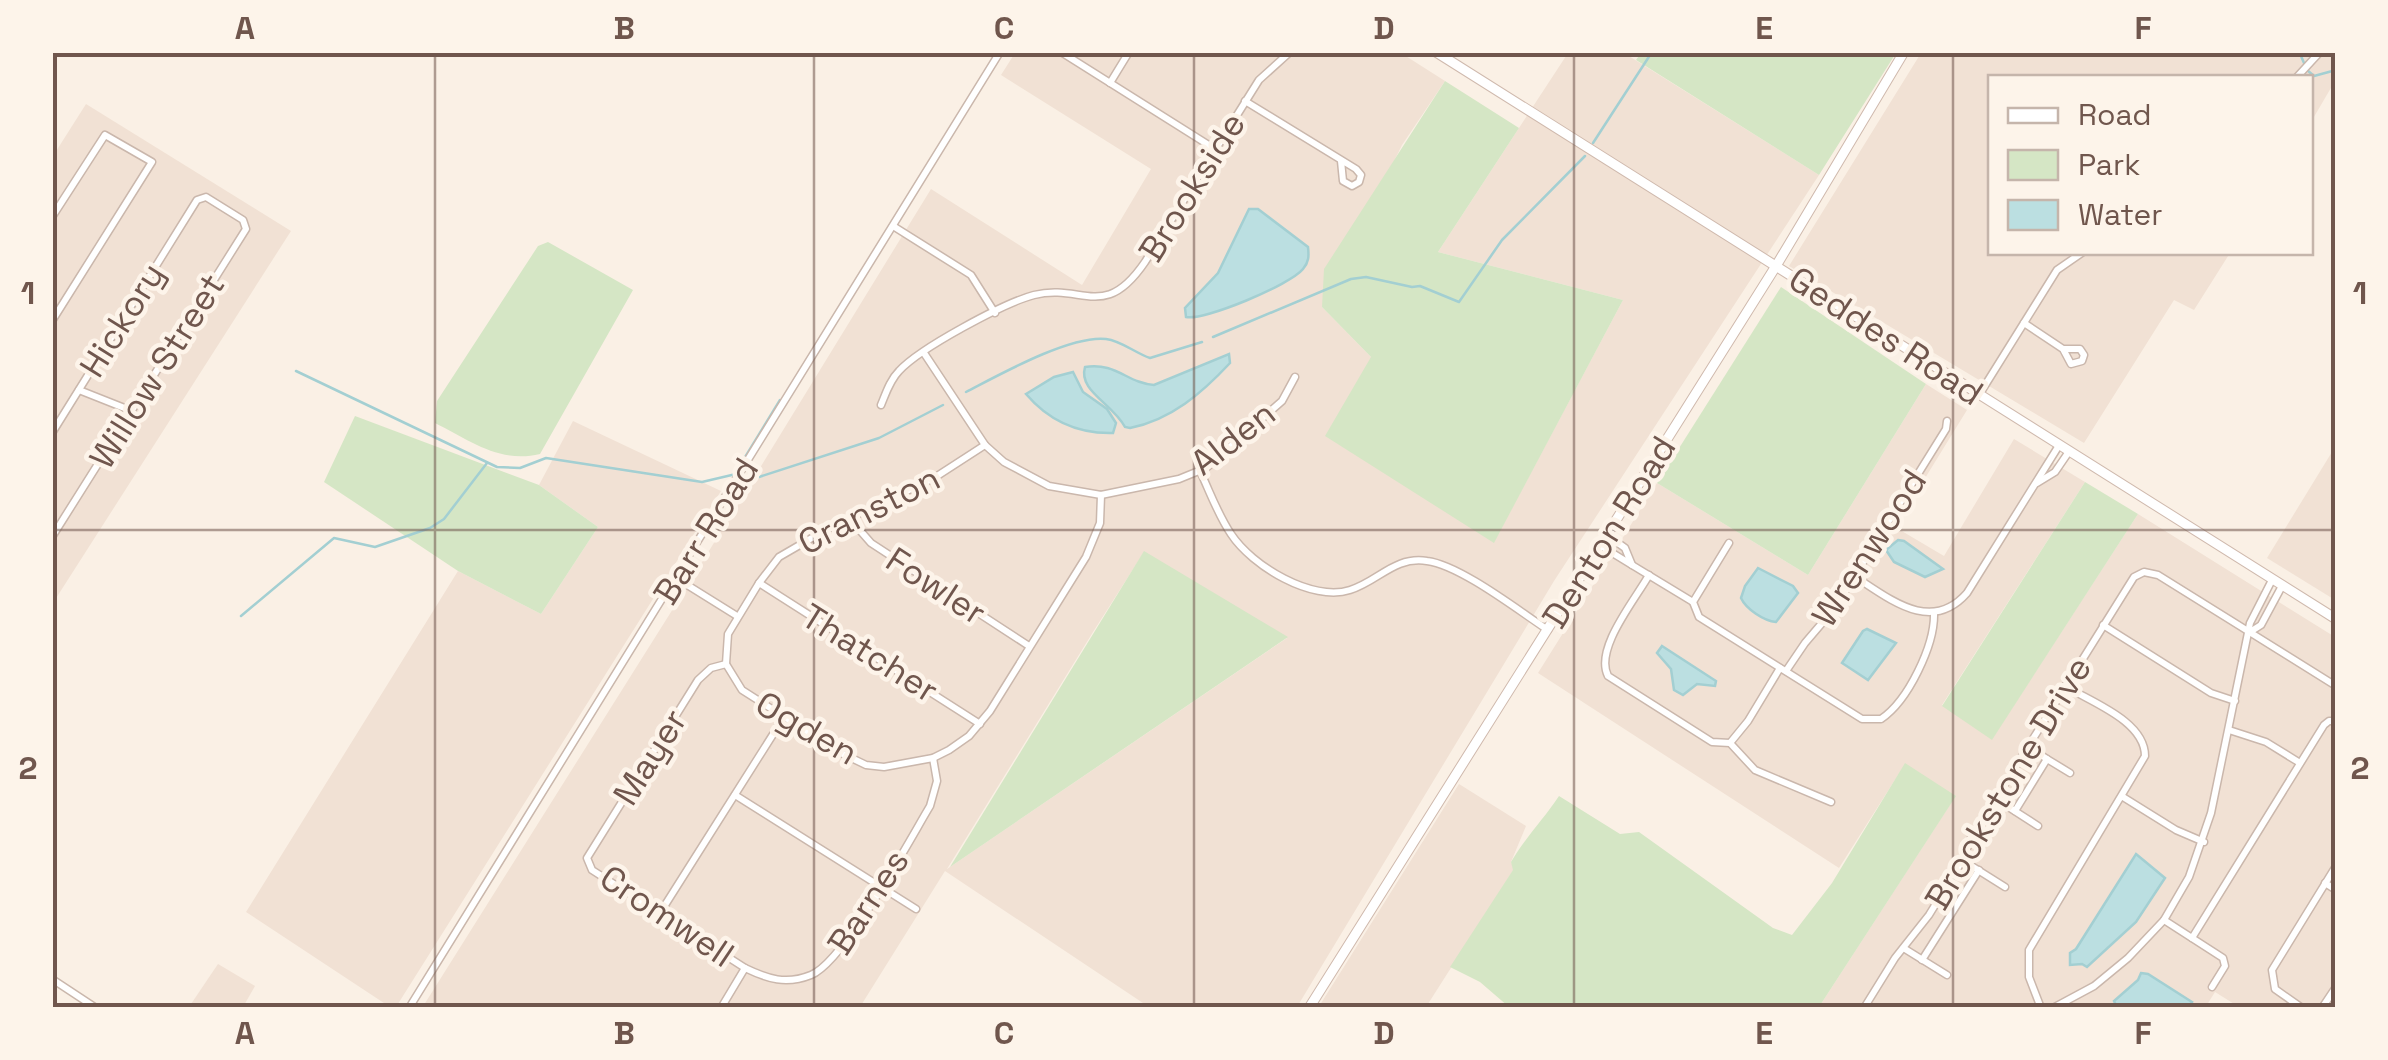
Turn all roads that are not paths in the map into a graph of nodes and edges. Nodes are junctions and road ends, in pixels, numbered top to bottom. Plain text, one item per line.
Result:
1 (1000, 52) edge
2 (1061, 52) edge
3 (1129, 52) edge
4 (1290, 52) edge
5 (1436, 52) edge
6 (1904, 52) edge
7 (2320, 52) edge
8 (1069, 55) edge
9 (2300, 75) edge
10 (1110, 83) junction
11 (1246, 101) junction
12 (1215, 149) junction
13 (1341, 161) dead end
14 (227, 210) joint
15 (52, 217) edge
16 (893, 226) junction
17 (2079, 255) edge
18 (1776, 266) junction
19 (995, 313) junction
20 (52, 321) edge
21 (2024, 323) junction
22 (2063, 349) dead end
23 (924, 353) junction
24 (1295, 378) dead end
25 (79, 390) junction
26 (1978, 396) junction
27 (882, 405) dead end
28 (132, 411) junction
29 (1947, 421) dead end
30 (52, 433) edge
31 (985, 445) junction
32 (2063, 450) junction
33 (1200, 472) junction
34 (1100, 495) junction
35 (850, 519) junction
36 (1607, 536) junction
37 (52, 537) edge
38 (1729, 543) dead end
39 (1601, 546) junction
40 (1632, 564) junction
41 (1649, 575) junction
42 (1854, 576) junction
43 (676, 578) junction
44 (759, 583) junction
45 (2277, 583) junction
46 (1692, 602) junction
47 (1934, 613) junction
48 (738, 616) junction
49 (2336, 619) edge
50 (2103, 625) junction
51 (1548, 630) junction
52 (2249, 632) junction
53 (1029, 646) junction
54 (726, 664) junction
55 (1783, 670) junction
56 (2065, 686) junction
57 (2336, 686) edge
58 (2235, 700) junction
59 (784, 717) junction
60 (2336, 721) edge
61 (980, 724) junction
62 (2229, 730) junction
63 (1730, 743) junction
64 (2027, 746) junction
65 (933, 758) junction
66 (2047, 759) junction
67 (2300, 764) junction
68 (2070, 773) dead end
69 (735, 795) junction
70 (2123, 797) junction
71 (1996, 798) junction
72 (1831, 802) dead end
73 (2015, 811) junction
74 (2038, 826) dead end
75 (2204, 842) junction
76 (1962, 860) junction
77 (589, 864) joint
78 (2336, 866) edge
79 (1978, 870) junction
80 (2325, 883) junction
81 (880, 886) junction
82 (2004, 887) dead end
83 (2336, 890) edge
84 (916, 909) dead end
85 (660, 913) junction
86 (2164, 920) junction
87 (2192, 938) junction
88 (1905, 949) junction
89 (1922, 960) junction
90 (745, 968) junction
91 (1946, 975) dead end
92 (52, 980) edge
93 (2336, 986) edge
94 (2212, 987) dead end
95 (2058, 1007) edge
96 (96, 1008) edge
97 (408, 1008) edge
98 (721, 1008) edge
99 (1309, 1008) edge
100 (1864, 1008) edge
101 (2041, 1008) edge
102 (2302, 1008) edge
103 (2322, 1008) edge

1 - 16 street, Barr Road
2 - 8 street
3 - 10 street
4 - 11 street, Brookside
5 - 18 street, Geddes Road
6 - 18 street, Denton Road
7 - 9 street
8 - 10 street
10 - 12 street
11 - 12 street, Brookside
11 - 13 street
12 - 19 street, Brookside
14 - 25 street, Hickory
14 - 28 street, Willow Street
15 - 20 street
16 - 19 street
16 - 43 street, Barr Road
17 - 21 street
18 - 26 street, Geddes Road
18 - 36 street, Denton Road
19 - 23 street, Brookside
21 - 22 street
21 - 26 street
23 - 27 street, Brookside
23 - 31 street, Alden
24 - 33 street, Alden
25 - 28 street
25 - 30 street, Hickory
26 - 32 street, Geddes Road
28 - 37 street, Willow Street
29 - 42 street, Wrenwood
31 - 34 street, Alden
31 - 35 street, Cranston
32 - 45 street, Geddes Road
32 - 47 street
33 - 34 street, Alden
33 - 51 street
34 - 53 street
35 - 44 street, Cranston
35 - 53 street, Fowler
36 - 39 street, Denton Road
36 - 40 street
38 - 46 street
39 - 40 street
39 - 51 street, Denton Road
40 - 41 street
41 - 46 street
41 - 63 street
42 - 47 street
42 - 55 street, Wrenwood
43 - 48 street
43 - 97 street, Barr Road
44 - 48 street, Ogden
44 - 61 street, Thatcher
45 - 49 street, Geddes Road
45 - 52 street
46 - 55 street
47 - 55 street
48 - 54 street, Ogden
50 - 52 street, Brookstone Drive
50 - 56 street, Brookstone Drive
50 - 58 street
51 - 99 street, Denton Road
52 - 57 street
52 - 58 street
53 - 61 street
54 - 59 street, Ogden
54 - 77 street, Mayer
55 - 63 street, Wrenwood
56 - 64 street, Brookstone Drive
56 - 70 street
58 - 62 street
59 - 65 street, Ogden
59 - 69 street
60 - 67 street
61 - 65 street
62 - 67 street
62 - 75 street
63 - 72 street
64 - 66 street
64 - 71 street, Brookstone Drive
65 - 81 street, Barnes
66 - 68 street
66 - 73 street
67 - 87 street
69 - 81 street
69 - 85 street
70 - 75 street
70 - 101 street
71 - 73 street
71 - 76 street, Brookstone Drive
73 - 74 street
75 - 86 street
76 - 79 street
76 - 88 street, Brookstone Drive
77 - 85 street, Cromwell
78 - 80 street
79 - 82 street
79 - 89 street
80 - 83 street
80 - 102 street
81 - 84 street
81 - 90 street, Barnes
85 - 90 street, Cromwell
86 - 87 street
86 - 95 street
87 - 94 street
88 - 89 street
88 - 100 street, Brookstone Drive
89 - 91 street
90 - 98 street
92 - 96 street
93 - 103 street

